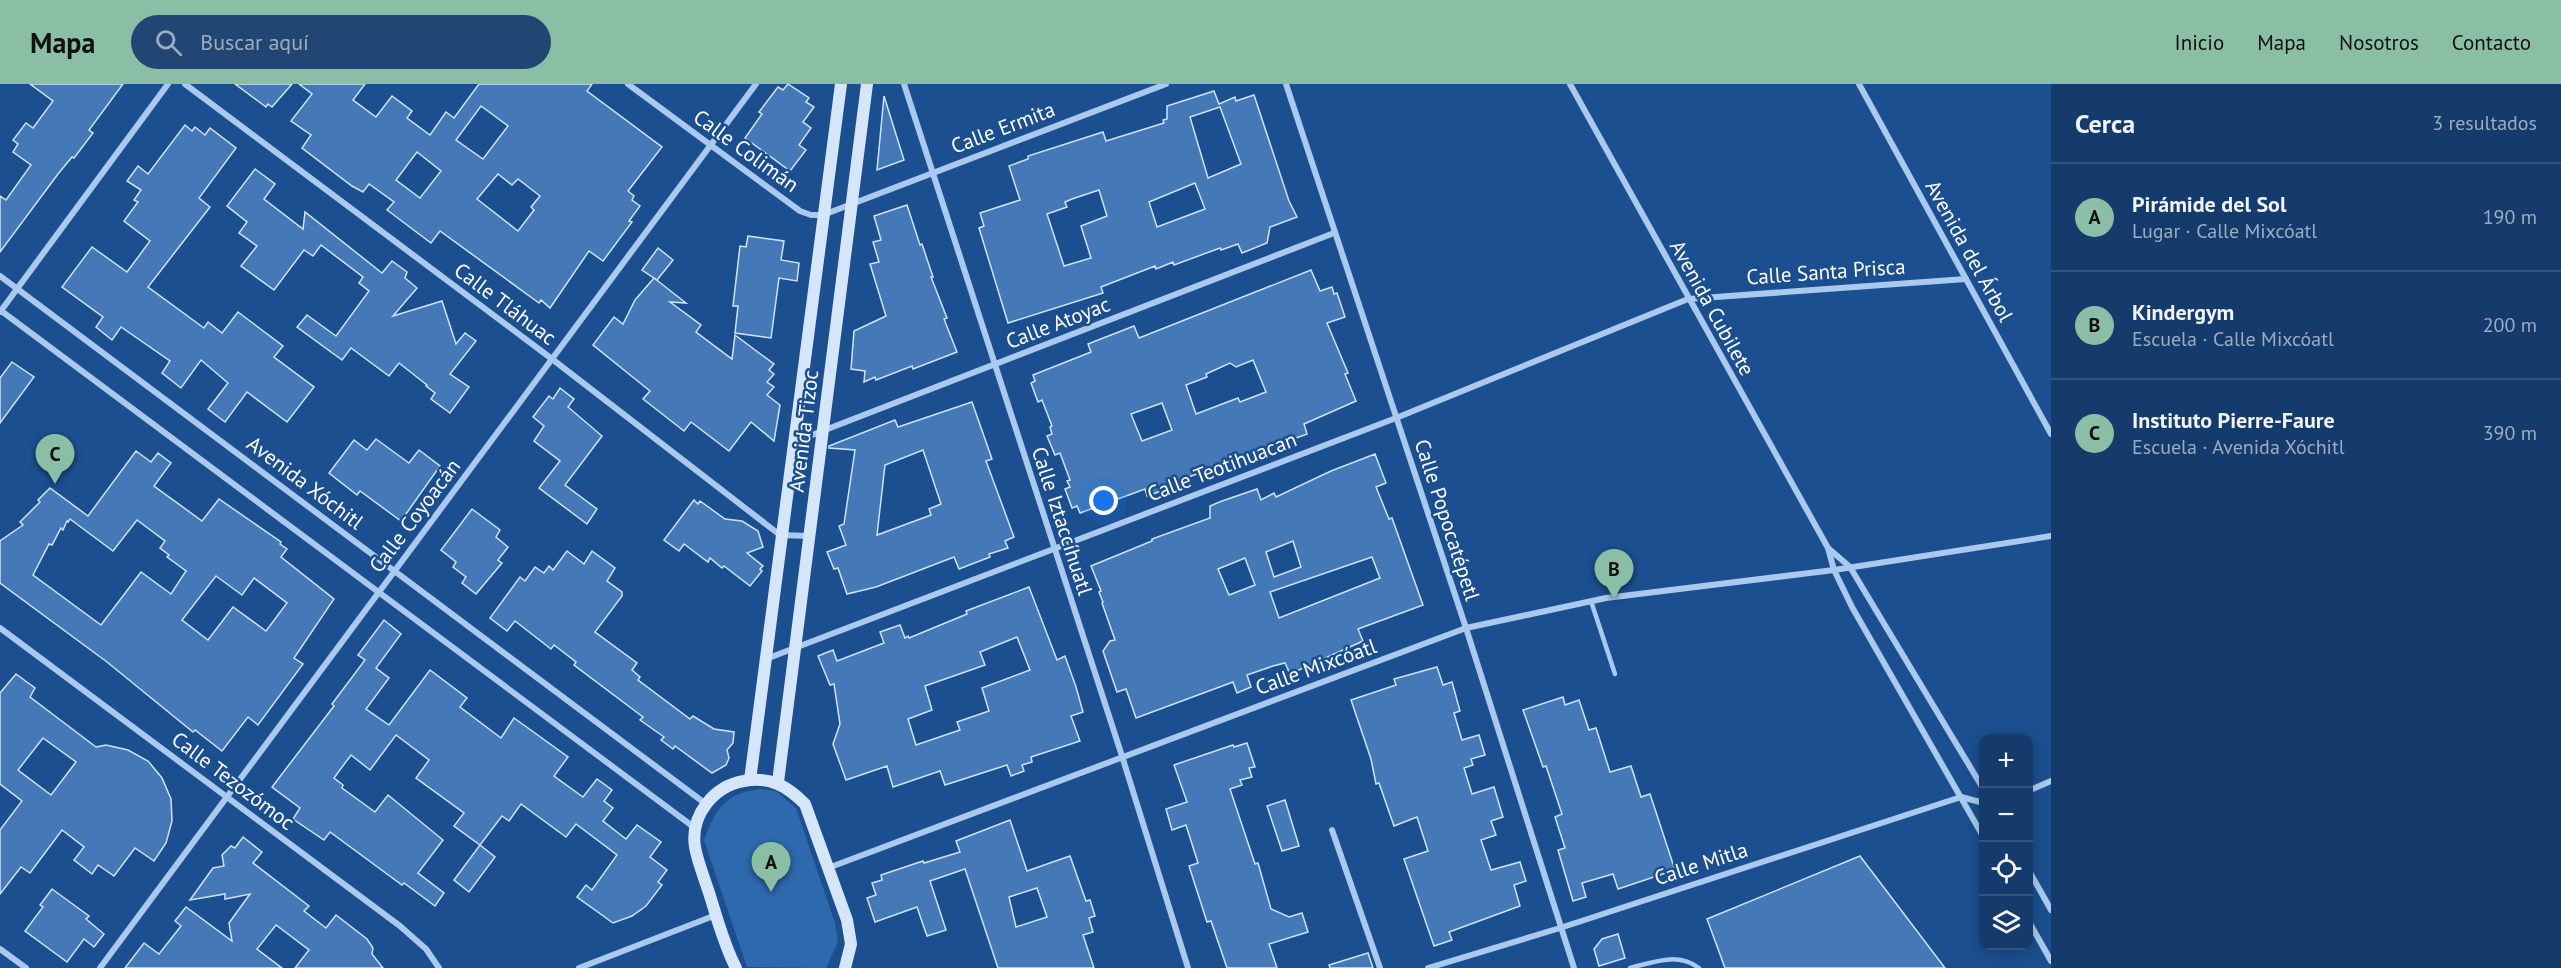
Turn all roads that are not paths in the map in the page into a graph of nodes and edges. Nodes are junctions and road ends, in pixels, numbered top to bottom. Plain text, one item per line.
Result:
1 (168, 84) edge
2 (184, 84) edge
3 (628, 84) edge
4 (756, 84) edge
5 (841, 84) edge
6 (867, 84) edge
7 (904, 84) edge
8 (1166, 84) edge
9 (1286, 84) edge
10 (1570, 84) edge
11 (1859, 84) edge
12 (711, 145) junction
13 (933, 172) junction
14 (853, 203) junction
15 (823, 214) junction
16 (1334, 233) junction
17 (0, 276) edge
18 (1966, 279) junction
19 (17, 288) junction
20 (1688, 299) junction
21 (0, 311) edge
22 (552, 359) junction
23 (994, 366) junction
24 (1396, 418) junction
25 (824, 431) junction
26 (2051, 434) edge
27 (793, 442) junction
28 (780, 535) junction
29 (810, 536) junction
30 (2051, 536) edge
31 (1828, 548) junction
32 (1054, 549) junction
33 (1850, 567) junction
34 (1834, 570) junction
35 (395, 571) junction
36 (379, 593) junction
37 (1591, 601) junction
38 (0, 628) edge
39 (1466, 628) junction
40 (796, 648) junction
41 (765, 659) junction
42 (1616, 674) dead end
43 (1122, 756) junction
44 (750, 780) junction
45 (2051, 781) edge
46 (778, 782) junction
47 (1982, 788) edge
48 (2033, 788) edge
49 (227, 797) junction
50 (1961, 797) junction
51 (1979, 802) edge
52 (706, 804) junction
53 (695, 829) junction
54 (1332, 830) dead end
55 (1979, 831) edge
56 (828, 868) junction
57 (2033, 878) edge
58 (2051, 910) edge
59 (716, 915) junction
60 (1560, 928) junction
61 (2033, 929) edge
62 (0, 949) edge
63 (2051, 961) edge
64 (26, 968) edge
65 (100, 968) edge
66 (438, 968) edge
67 (579, 968) edge
68 (736, 968) edge
69 (845, 968) edge
70 (1188, 968) edge
71 (1380, 968) edge
72 (1428, 968) edge
73 (1574, 968) edge
74 (1630, 968) edge
75 (1699, 968) edge

1 - 19 street
2 - 22 street, Calle Tláhuac
3 - 12 street, Calle Colimán
4 - 12 street, Calle Coyoacán
5 - 15 main road, Avenida Tizoc
6 - 14 main road, Avenida Tizoc
7 - 13 street, Calle Iztaccíhuatl
8 - 13 street, Calle Ermita
9 - 16 street, Calle Popocatépetl
10 - 20 street, Avenida Cubilete
11 - 18 street, Avenida del Árbol
12 - 15 street, Calle Colimán
12 - 22 street, Calle Coyoacán
13 - 14 street, Calle Ermita
13 - 23 street, Calle Iztaccíhuatl
14 - 15 street
14 - 25 main road, Avenida Tizoc
15 - 27 main road, Avenida Tizoc
16 - 23 street, Calle Atoyac
16 - 24 street, Calle Popocatépetl
17 - 19 street, Avenida Xóchitl
18 - 20 street, Calle Santa Prisca
18 - 26 street, Avenida del Árbol
19 - 21 street
19 - 35 street, Avenida Xóchitl
20 - 24 street, Calle Teotihuacan
20 - 31 street, Avenida Cubilete
21 - 36 street, Avenida Xóchitl
22 - 28 street, Calle Tláhuac
22 - 35 street, Calle Coyoacán
23 - 25 street, Calle Atoyac
23 - 32 street, Calle Iztaccíhuatl
24 - 32 street, Calle Teotihuacan
24 - 39 street, Calle Popocatépetl
25 - 27 street, Calle Atoyac
25 - 29 main road, Avenida Tizoc
27 - 28 main road, Avenida Tizoc
28 - 29 street
28 - 41 main road, Avenida Tizoc
29 - 40 main road, Avenida Tizoc
30 - 33 street, Calle Mixcóatl
31 - 33 street, Avenida Cubilete
31 - 34 street, Avenida Cubilete
32 - 40 street, Calle Teotihuacan
32 - 43 street, Calle Iztaccíhuatl
33 - 34 street, Calle Mixcóatl
33 - 47 street, Avenida Cubilete
34 - 37 street, Calle Mixcóatl
34 - 50 street, Avenida Cubilete
35 - 36 street, Calle Coyoacán
35 - 52 street, Avenida Xóchitl
36 - 49 street, Calle Coyoacán
36 - 53 street, Avenida Xóchitl
37 - 39 street, Calle Mixcóatl
37 - 42 lane
38 - 49 street, Calle Tezozómoc
39 - 43 street, Calle Mixcóatl
39 - 60 street, Calle Popocatépetl
40 - 41 street, Calle Teotihuacan
40 - 46 main road, Avenida Tizoc
41 - 44 main road, Avenida Tizoc
43 - 56 street, Calle Mixcóatl
43 - 70 street, Calle Iztaccíhuatl
44 - 46 main road
44 - 52 main road
45 - 48 street
46 - 56 main road
49 - 65 street, Calle Coyoacán
49 - 66 street, Calle Tezozómoc
50 - 51 street
50 - 55 street, Avenida Cubilete
50 - 60 street, Calle Mitla
52 - 53 main road
53 - 59 main road
54 - 71 street
56 - 69 main road
57 - 58 street
59 - 67 street
59 - 68 main road
60 - 72 street, Calle Mitla
60 - 73 street, Calle Popocatépetl
61 - 63 street
62 - 64 street
74 - 75 lane

